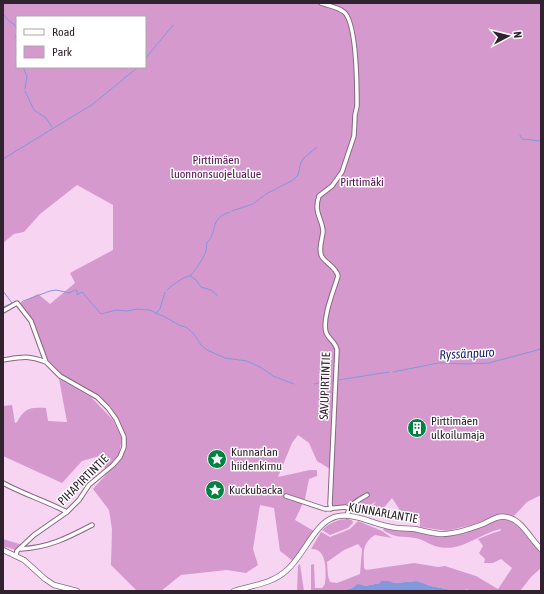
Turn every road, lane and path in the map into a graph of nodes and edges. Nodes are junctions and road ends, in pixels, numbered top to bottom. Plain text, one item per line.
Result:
1 (321, 3) edge
2 (3, 311) edge
3 (3, 360) edge
4 (46, 362) junction
5 (3, 483) edge
6 (367, 495) dead end
7 (286, 496) dead end
8 (348, 508) junction
9 (331, 509) junction
10 (67, 512) junction
11 (346, 516) junction
12 (92, 525) dead end
13 (21, 549) junction
14 (541, 549) edge
15 (3, 550) edge
16 (16, 555) junction
17 (77, 591) edge
18 (234, 591) edge

1 - 9 street, SAVUPIRTINTIE
2 - 4 street, PIHAPIRTINTIE
3 - 4 street
4 - 10 street, PIHAPIRTINTIE
5 - 10 street
6 - 8 street
7 - 9 street
8 - 9 street
8 - 11 street
10 - 13 street, PIHAPIRTINTIE
11 - 14 main road, KUNNARLANTIE
11 - 18 main road, KUNNARLANTIE
12 - 13 street
13 - 16 street, PIHAPIRTINTIE
15 - 16 main road
16 - 17 main road

